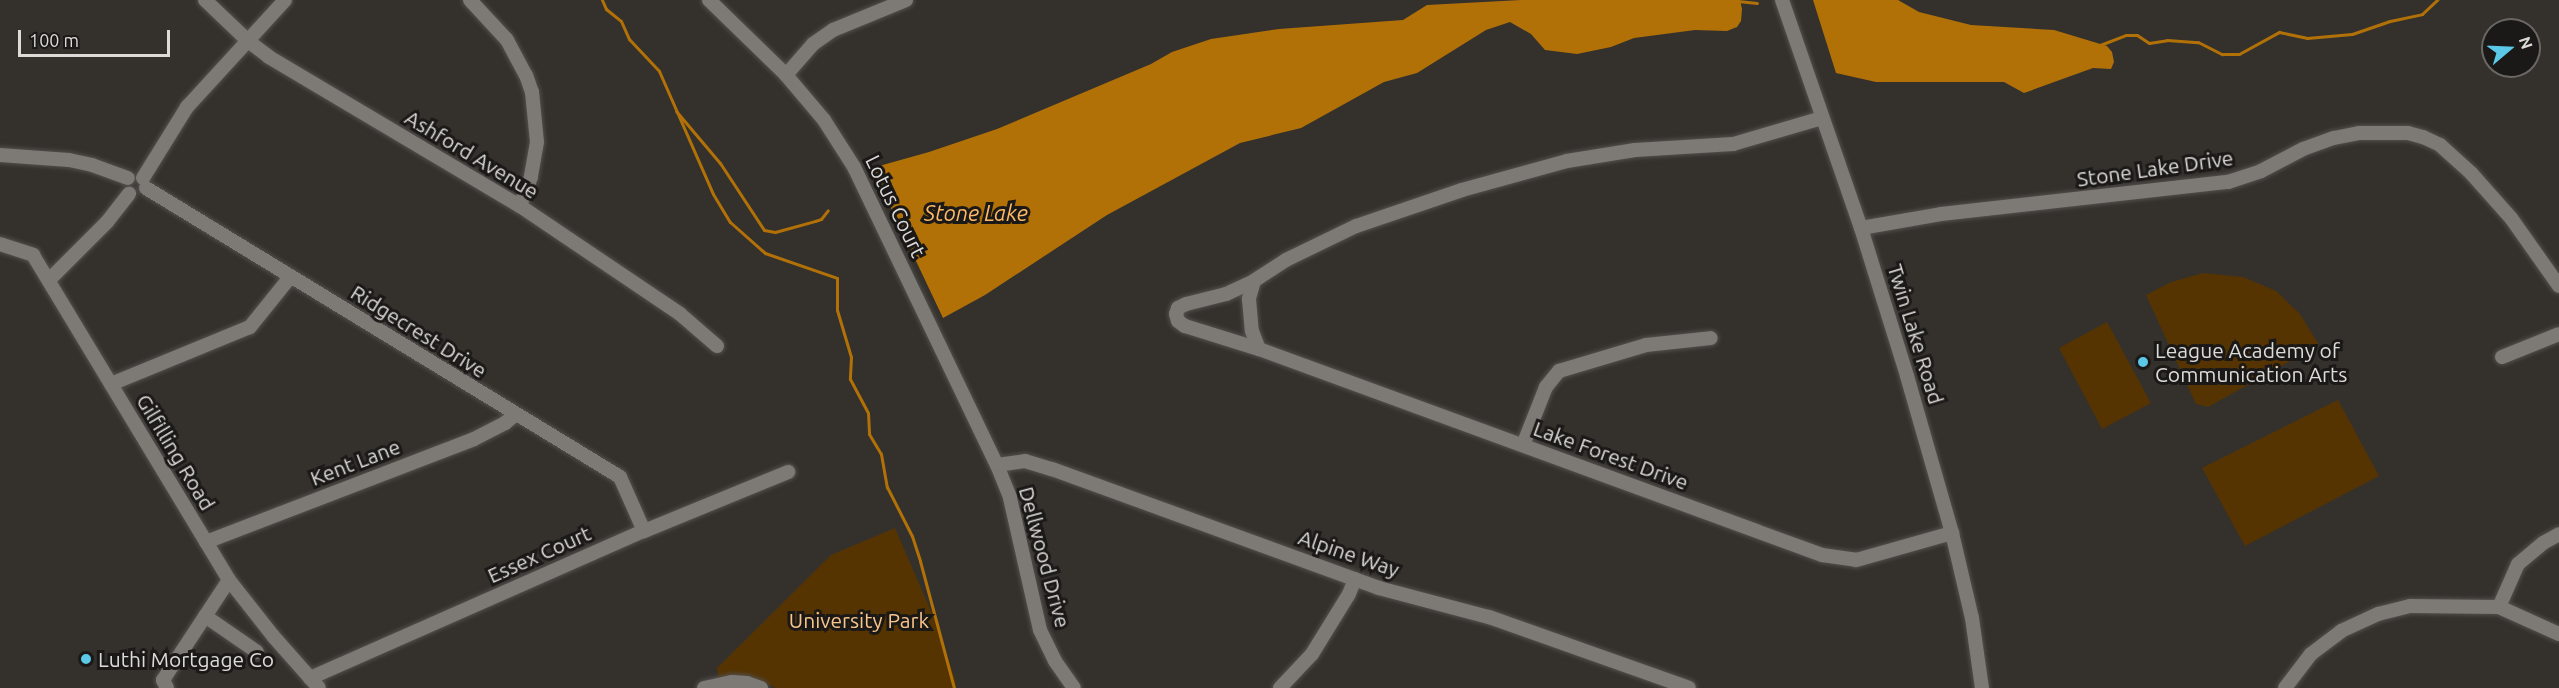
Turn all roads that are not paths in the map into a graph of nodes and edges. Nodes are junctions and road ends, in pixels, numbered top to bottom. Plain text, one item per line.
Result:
1 (206, 0) edge
2 (285, 0) edge
3 (470, 0) edge
4 (709, 0) edge
5 (906, 0) edge
6 (1782, 0) edge
7 (248, 41) junction
8 (786, 75) junction
9 (1822, 118) junction
10 (0, 154) edge
11 (128, 178) junction
12 (145, 183) junction
13 (129, 194) junction
14 (520, 206) junction
15 (1861, 228) junction
16 (0, 244) edge
17 (291, 276) junction
18 (49, 280) junction
19 (1254, 281) junction
20 (2559, 286) edge
21 (2559, 334) edge
22 (1711, 338) dead end
23 (717, 346) dead end
24 (1259, 349) junction
25 (2502, 357) dead end
26 (111, 384) junction
27 (515, 415) junction
28 (1523, 445) junction
29 (997, 465) junction
30 (788, 472) dead end
31 (644, 531) junction
32 (1952, 533) junction
33 (2559, 534) edge
34 (206, 542) junction
35 (1355, 579) junction
36 (230, 580) junction
37 (2499, 607) junction
38 (205, 616) junction
39 (2559, 634) edge
40 (257, 652) dead end
41 (314, 683) edge
42 (167, 688) edge
43 (704, 688) edge
44 (761, 688) edge
45 (1074, 688) edge
46 (1281, 688) edge
47 (1689, 688) edge
48 (1982, 688) edge
49 (2285, 688) edge

1 - 7 street, Ashford Avenue
2 - 7 street
3 - 14 street
4 - 8 street, Lotus Court
5 - 8 street
6 - 9 street, Twin Lake Road
7 - 12 street
7 - 14 street, Ashford Avenue
8 - 29 street, Lotus Court
9 - 15 street, Twin Lake Road
9 - 19 street, Lake Forest Drive
10 - 11 street
11 - 12 street
11 - 13 street
12 - 13 street
12 - 17 street, Ridgecrest Drive
13 - 18 street
14 - 23 street, Ashford Avenue
15 - 20 street, Stone Lake Drive
15 - 32 street, Twin Lake Road
16 - 18 street, Gilfilling Road
17 - 26 street
17 - 27 street, Ridgecrest Drive
18 - 26 street, Gilfilling Road
19 - 24 street
19 - 24 street, Lake Forest Drive
21 - 25 street
22 - 28 street
24 - 28 street, Lake Forest Drive
26 - 34 street, Gilfilling Road
27 - 31 street, Ridgecrest Drive
27 - 34 street, Kent Lane
28 - 32 street, Lake Forest Drive
29 - 35 street, Alpine Way
29 - 45 street, Dellwood Drive
30 - 31 street, Essex Court
31 - 41 street, Essex Court
32 - 48 street, Twin Lake Road
33 - 37 street
34 - 36 street, Gilfilling Road
35 - 46 street
35 - 47 street, Alpine Way
36 - 38 street
36 - 41 street, Gilfilling Road
37 - 39 street
37 - 49 street
38 - 40 street
38 - 42 street
43 - 44 street

